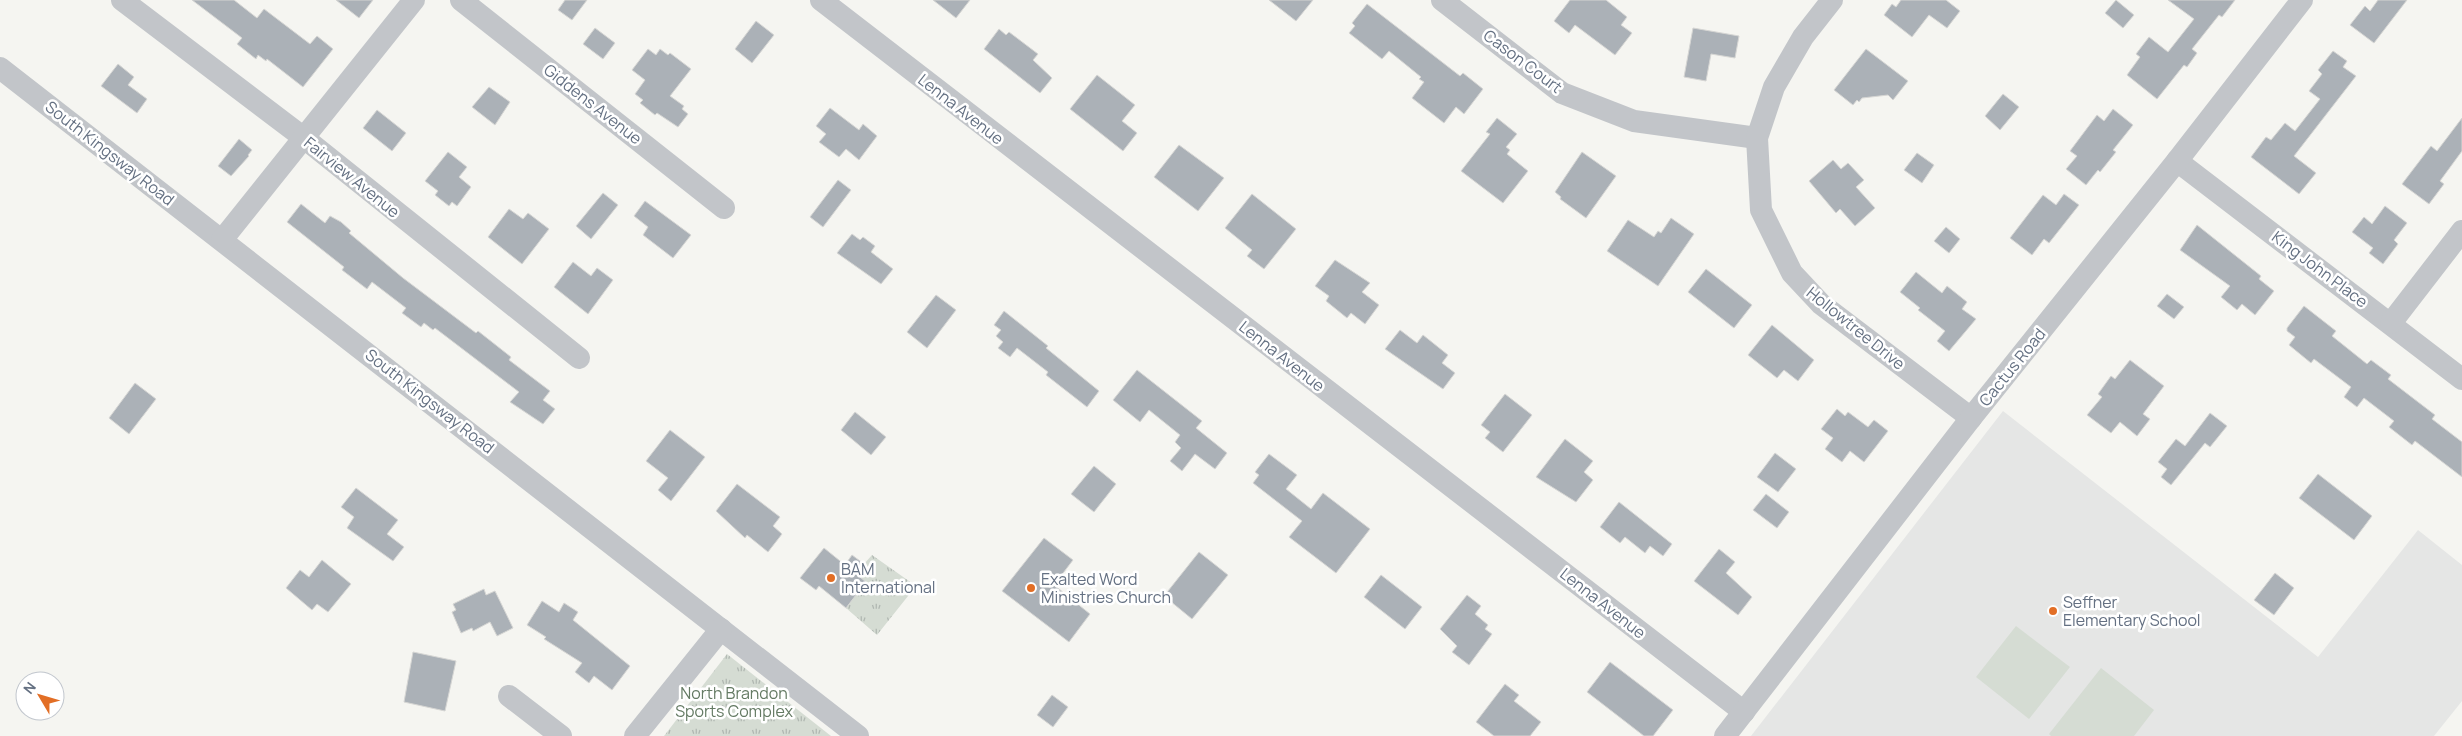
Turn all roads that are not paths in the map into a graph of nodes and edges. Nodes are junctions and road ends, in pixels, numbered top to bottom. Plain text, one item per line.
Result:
1 (122, 0) edge
2 (414, 0) edge
3 (462, 0) edge
4 (821, 0) edge
5 (1442, 0) edge
6 (1832, 0) edge
7 (2302, 0) edge
8 (0, 68) edge
9 (304, 138) junction
10 (1757, 138) junction
11 (2177, 161) junction
12 (724, 208) dead end
13 (2462, 231) edge
14 (222, 240) junction
15 (2391, 323) junction
16 (579, 358) dead end
17 (2462, 379) edge
18 (1971, 418) junction
19 (720, 629) junction
20 (509, 696) dead end
21 (1744, 712) junction
22 (561, 736) edge
23 (635, 736) edge
24 (858, 736) edge
25 (1725, 736) edge

1 - 9 street, Fairview Avenue
2 - 9 street
3 - 12 street, Giddens Avenue
4 - 21 street, Lenna Avenue
5 - 10 street, Cason Court
6 - 10 street, Hollowtree Drive
7 - 11 street, Cactus Road
8 - 14 street, South Kingsway Road
9 - 14 street
9 - 16 street, Fairview Avenue
10 - 18 street, Hollowtree Drive
11 - 15 street, King John Place
11 - 18 street, Cactus Road
13 - 15 street
14 - 19 street, South Kingsway Road
15 - 17 street, King John Place
18 - 21 street, Cactus Road
19 - 23 street
19 - 24 street, South Kingsway Road
20 - 22 street
21 - 25 street, Cactus Road

